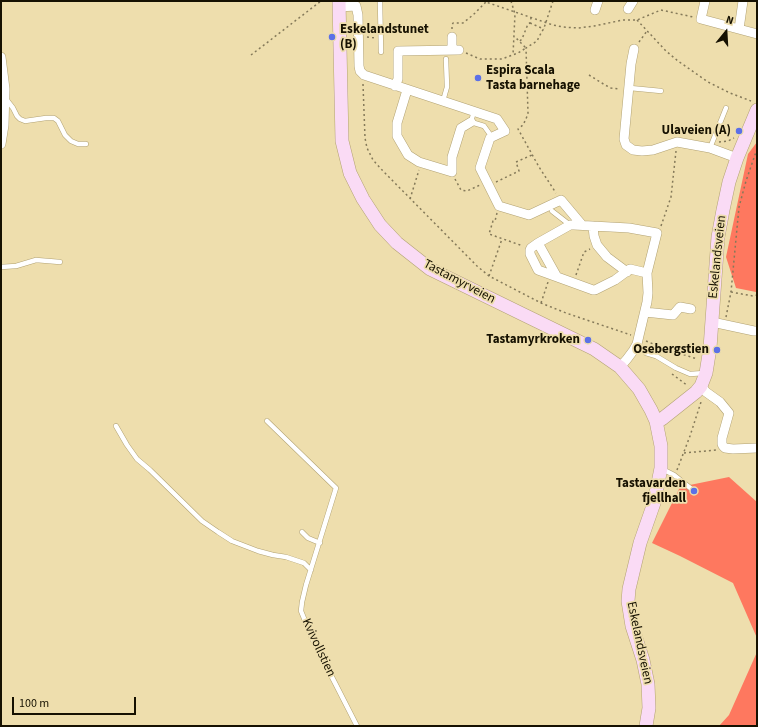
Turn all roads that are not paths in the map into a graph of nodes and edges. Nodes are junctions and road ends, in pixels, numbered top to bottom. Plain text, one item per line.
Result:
1 (380, 1) edge
2 (598, 1) edge
3 (704, 1) edge
4 (742, 1) edge
5 (357, 3) edge
6 (339, 4) edge
7 (595, 10) dead end
8 (738, 29) junction
9 (757, 34) edge
10 (452, 37) road end
11 (634, 49) road end
12 (381, 52) dead end
13 (1, 57) edge
14 (446, 59) dead end
15 (395, 86) junction
16 (629, 89) junction
17 (407, 90) junction
18 (661, 91) dead end
19 (5, 97) junction
20 (443, 101) junction
21 (755, 106) edge
22 (726, 108) dead end
23 (474, 111) junction
24 (470, 122) junction
25 (489, 133) dead end
26 (1, 144) edge
27 (86, 144) dead end
28 (711, 146) junction
29 (737, 158) junction
30 (552, 211) dead end
31 (570, 225) junction
32 (582, 225) junction
33 (593, 226) junction
34 (535, 246) junction
35 (60, 262) dead end
36 (1, 267) edge
37 (627, 272) junction
38 (647, 273) junction
39 (554, 276) junction
40 (691, 308) dead end
41 (645, 312) junction
42 (718, 323) junction
43 (757, 331) edge
44 (646, 353) dead end
45 (620, 367) junction
46 (706, 373) junction
47 (703, 389) junction
48 (654, 416) junction
49 (267, 422) dead end
50 (116, 426) dead end
51 (757, 448) edge
52 (661, 468) junction
53 (694, 491) dead end
54 (302, 532) dead end
55 (320, 543) junction
56 (311, 570) junction
57 (357, 726) edge
58 (646, 726) edge

1 - 12 lane
2 - 7 street
3 - 8 street
4 - 8 street
5 - 6 street
5 - 15 street
6 - 45 main road, Tastamyrveien
8 - 9 street
10 - 15 street
11 - 16 street
13 - 19 street
14 - 20 lane
15 - 17 street
16 - 18 lane
16 - 28 street
17 - 20 street
17 - 24 street
19 - 26 street
19 - 27 lane
20 - 23 street
21 - 29 main road, Eskelandsveien
22 - 28 lane
23 - 24 lane
23 - 32 street
24 - 25 lane
28 - 29 street
29 - 42 main road, Eskelandsveien
30 - 31 lane
31 - 32 street
31 - 34 street
32 - 33 street
33 - 37 street
33 - 38 street
34 - 39 street
34 - 39 street
35 - 36 lane
37 - 38 street
37 - 39 street
38 - 41 street
40 - 41 street
41 - 45 street
42 - 43 street
42 - 46 main road, Eskelandsveien
44 - 46 lane
45 - 48 main road, Tastamyrveien
46 - 47 main road, Eskelandsveien
47 - 48 main road, Eskelandsveien
47 - 51 street
48 - 52 main road, Eskelandsveien
49 - 55 lane, Kvivollstien
50 - 56 lane
52 - 53 lane
52 - 58 main road, Eskelandsveien
54 - 55 lane
55 - 56 lane, Kvivollstien
56 - 57 lane, Kvivollstien

